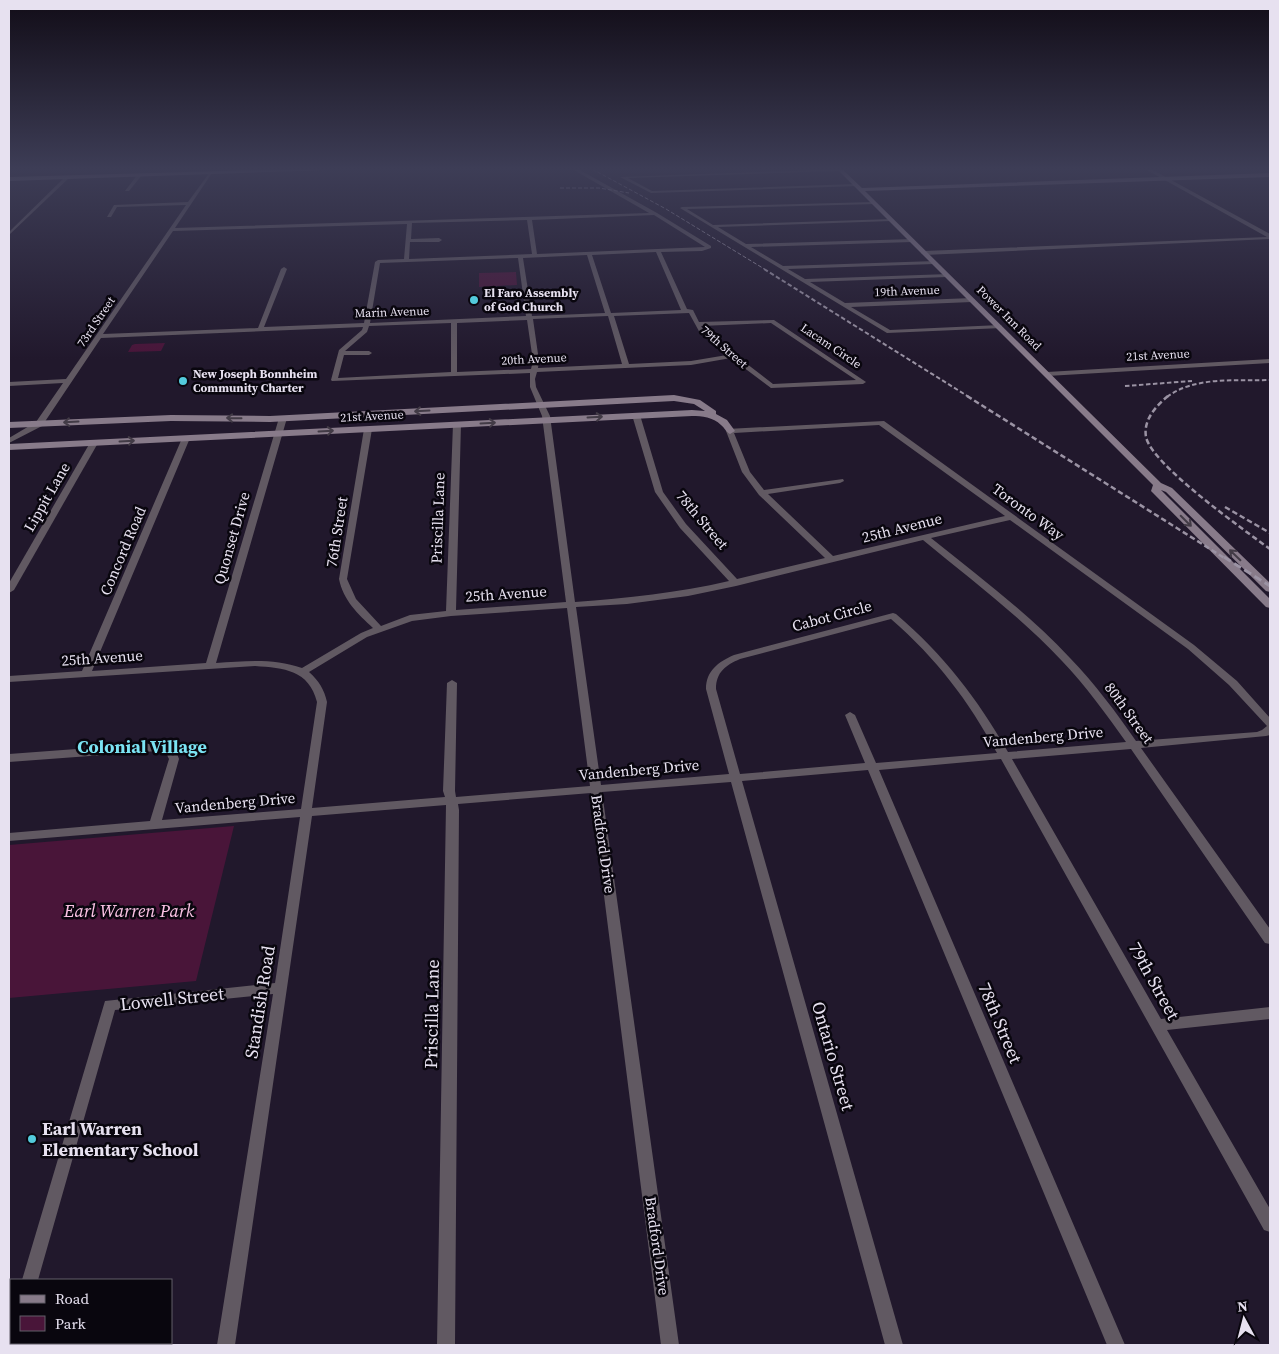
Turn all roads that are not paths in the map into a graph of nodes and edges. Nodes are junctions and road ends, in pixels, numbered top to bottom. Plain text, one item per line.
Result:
1 (171, 232) edge
2 (409, 232) edge
3 (532, 232) edge
4 (686, 232) edge
5 (722, 232) edge
6 (904, 232) edge
7 (1270, 237) edge
8 (439, 240) dead end
9 (912, 240) junction
10 (408, 241) junction
11 (745, 246) junction
12 (658, 251) junction
13 (924, 253) junction
14 (590, 254) junction
15 (520, 256) junction
16 (536, 256) junction
17 (406, 261) junction
18 (934, 262) junction
19 (781, 268) junction
20 (284, 269) dead end
21 (947, 275) junction
22 (803, 281) junction
23 (972, 300) junction
24 (844, 305) junction
25 (685, 311) junction
26 (609, 314) junction
27 (528, 318) junction
28 (454, 321) junction
29 (698, 324) junction
30 (366, 325) junction
31 (1000, 327) junction
32 (260, 329) junction
33 (100, 336) junction
34 (340, 353) junction
35 (369, 353) dead end
36 (733, 356) junction
37 (1270, 361) edge
38 (626, 366) junction
39 (534, 371) junction
40 (454, 374) junction
41 (1047, 374) junction
42 (70, 381) junction
43 (9, 384) edge
44 (772, 386) joint
45 (690, 400) junction
46 (540, 406) junction
47 (670, 414) junction
48 (636, 415) junction
49 (283, 418) junction
50 (546, 420) junction
51 (725, 422) junction
52 (39, 424) junction
53 (457, 424) junction
54 (9, 425) edge
55 (368, 429) junction
56 (730, 431) junction
57 (277, 434) junction
58 (186, 438) junction
59 (9, 441) edge
60 (94, 443) junction
61 (9, 447) edge
62 (840, 481) dead end
63 (1158, 485) junction
64 (762, 493) junction
65 (1011, 517) junction
66 (925, 538) junction
67 (832, 560) junction
68 (736, 584) junction
69 (1270, 589) edge
70 (9, 590) edge
71 (571, 605) junction
72 (1270, 605) edge
73 (451, 613) junction
74 (378, 628) junction
75 (210, 666) junction
76 (303, 672) junction
77 (86, 674) junction
78 (9, 679) edge
79 (452, 683) dead end
80 (850, 715) dead end
81 (1270, 724) edge
82 (1270, 729) edge
83 (1133, 745) junction
84 (1005, 755) junction
85 (9, 758) edge
86 (871, 766) junction
87 (736, 777) junction
88 (596, 788) junction
89 (451, 800) junction
90 (306, 812) junction
91 (155, 825) junction
92 (9, 837) edge
93 (1270, 939) edge
94 (281, 988) junction
95 (1270, 1013) edge
96 (1157, 1025) junction
97 (1270, 1224) edge
98 (30, 1279) edge
99 (226, 1345) edge
100 (446, 1345) edge
101 (670, 1345) edge
102 (894, 1345) edge
103 (1116, 1345) edge

1 - 33 street, 73rd Street
2 - 10 street
3 - 16 street
4 - 12 street
5 - 11 street
6 - 9 street, Power Inn Road
7 - 13 street
8 - 10 street
9 - 11 street
9 - 13 street, Power Inn Road
10 - 17 street
11 - 19 street
12 - 14 street
12 - 25 street, 79th Street
13 - 18 street, Power Inn Road
14 - 16 street
14 - 26 street
15 - 16 street
15 - 17 street
15 - 27 street, Bradford Drive
17 - 30 street
18 - 19 street
18 - 21 street, Power Inn Road
19 - 22 street
20 - 32 street
21 - 22 street
21 - 23 street, Power Inn Road
22 - 24 street
23 - 24 street, 19th Avenue
23 - 31 street, Power Inn Road
24 - 31 street
25 - 26 street, Marin Avenue
25 - 29 street, 79th Street
26 - 27 street, Marin Avenue
26 - 38 street
27 - 28 street, Marin Avenue
27 - 39 street, Bradford Drive
28 - 30 street, Marin Avenue
28 - 40 street
29 - 36 street, 79th Street
29 - 44 street, Lacam Circle
30 - 32 street, Marin Avenue
30 - 34 street
31 - 41 street, Power Inn Road
32 - 33 street, Marin Avenue
33 - 42 street, 73rd Street
34 - 35 street
34 - 40 street, 20th Avenue
36 - 38 street, 20th Avenue
36 - 44 street, 79th Street
37 - 41 street, 21st Avenue
38 - 39 street, 20th Avenue
39 - 40 street, 20th Avenue
39 - 46 street, Bradford Drive
41 - 63 street, Power Inn Road
42 - 43 street
42 - 52 street, 73rd Street
45 - 46 street, 21st Avenue
45 - 47 street
45 - 51 street
46 -> 49 street, 21st Avenue
46 - 50 street, Bradford Drive
47 - 48 street, 21st Avenue
47 - 51 street, 21st Avenue
50 -> 48 street, 21st Avenue
48 - 68 street, 78th Street
49 -> 52 street, 21st Avenue
49 - 57 street, Quonset Drive
53 -> 50 street, 21st Avenue
50 - 71 street, Bradford Drive
51 - 56 street
52 - 54 street, 21st Avenue
52 - 59 street, 73rd Street
53 - 55 street, 21st Avenue
53 - 73 street, Priscilla Lane
57 -> 55 street, 21st Avenue
55 - 74 street, 76th Street
56 - 64 street
56 - 65 street, Toronto Way
57 - 58 street, 21st Avenue
57 - 75 street, Quonset Drive
60 -> 58 street, 21st Avenue
58 - 77 street, Concord Road
60 - 61 street, 21st Avenue
60 - 70 street, Lippit Lane
62 - 64 street
69 -> 63 street, Power Inn Road
63 -> 72 street, Power Inn Road
64 - 67 street
65 - 66 street, 25th Avenue
65 - 81 street, Toronto Way
66 - 67 street, 25th Avenue
66 - 83 street, 80th Street
67 - 68 street, 25th Avenue
68 - 71 street, 25th Avenue
71 - 73 street, 25th Avenue
71 - 88 street, Bradford Drive
73 - 74 street, 25th Avenue
74 - 76 street, 25th Avenue
75 - 76 street, 25th Avenue
75 - 77 street, 25th Avenue
76 - 90 street, Standish Road
77 - 78 street, 25th Avenue
79 - 89 street, Priscilla Lane
80 - 86 street, 78th Street
82 - 83 street, Vandenberg Drive
83 - 84 street, Vandenberg Drive
83 - 93 street, 80th Street
84 - 86 street, Vandenberg Drive
84 - 87 street, Cabot Circle
84 - 96 street, 79th Street
85 - 91 street
86 - 87 street, Vandenberg Drive
86 - 103 street, 78th Street
87 - 88 street, Vandenberg Drive
87 - 102 street, Ontario Street
88 - 89 street, Vandenberg Drive
88 - 101 street, Bradford Drive
89 - 90 street, Vandenberg Drive
89 - 100 street, Priscilla Lane
90 - 91 street, Vandenberg Drive
90 - 94 street, Standish Road
91 - 92 street, Vandenberg Drive
94 - 98 street, Lowell Street
94 - 99 street, Standish Road
95 - 96 street
96 - 97 street, 79th Street

